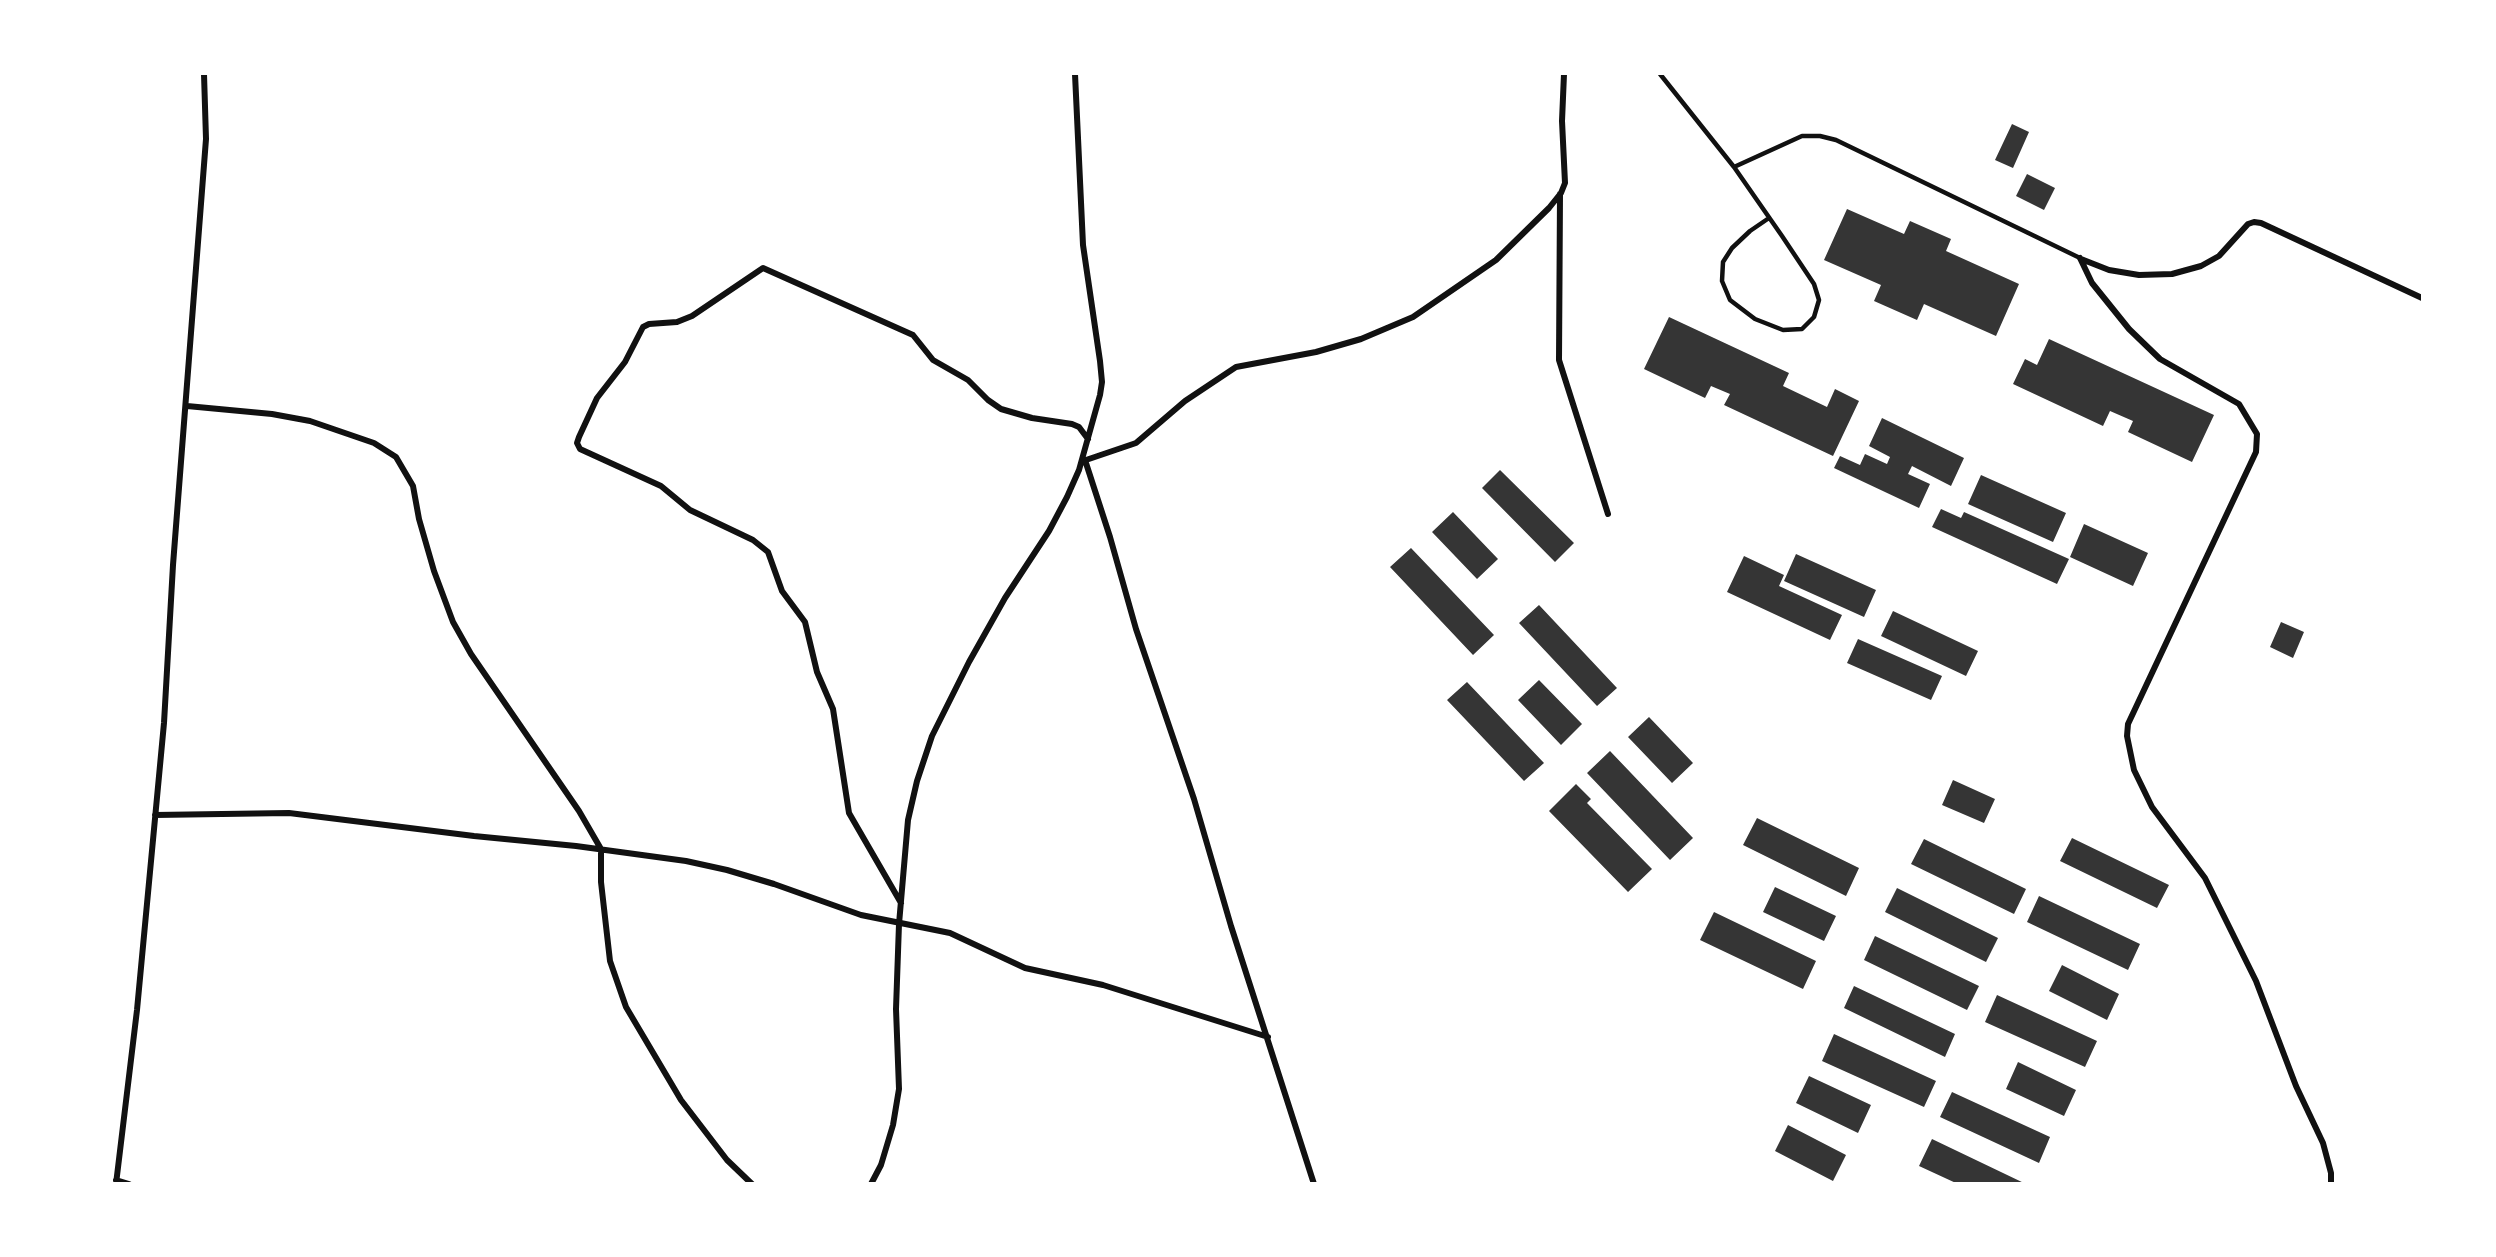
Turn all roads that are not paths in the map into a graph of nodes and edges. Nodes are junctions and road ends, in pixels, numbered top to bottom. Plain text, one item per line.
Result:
1 (204, 74) edge
2 (1075, 74) edge
3 (1564, 74) edge
4 (1660, 74) edge
5 (1734, 166) junction
6 (1560, 194) junction
7 (1769, 218) junction
8 (2080, 258) junction
9 (2422, 297) edge
10 (187, 406) junction
11 (1088, 438) junction
12 (1084, 461) junction
13 (1608, 514) dead end
14 (155, 815) junction
15 (601, 849) junction
16 (901, 903) junction
17 (899, 924) junction
18 (1268, 1037) junction
19 (116, 1182) edge
20 (129, 1184) edge
21 (752, 1184) edge
22 (872, 1184) edge
23 (1314, 1184) edge
24 (2331, 1184) edge

1 - 10 street
2 - 11 street
3 - 6 street
4 - 5 lane
5 - 7 lane
5 - 8 lane
6 - 12 street
6 - 13 street
7 - 7 lane
8 - 9 street
8 - 24 street
10 - 14 street
10 - 15 street
11 - 12 street
11 - 16 street
12 - 16 street
12 - 18 street
14 - 15 street
14 - 19 street
15 - 17 street
15 - 21 street
16 - 17 street
17 - 18 street
17 - 22 street
18 - 23 street
19 - 20 street

